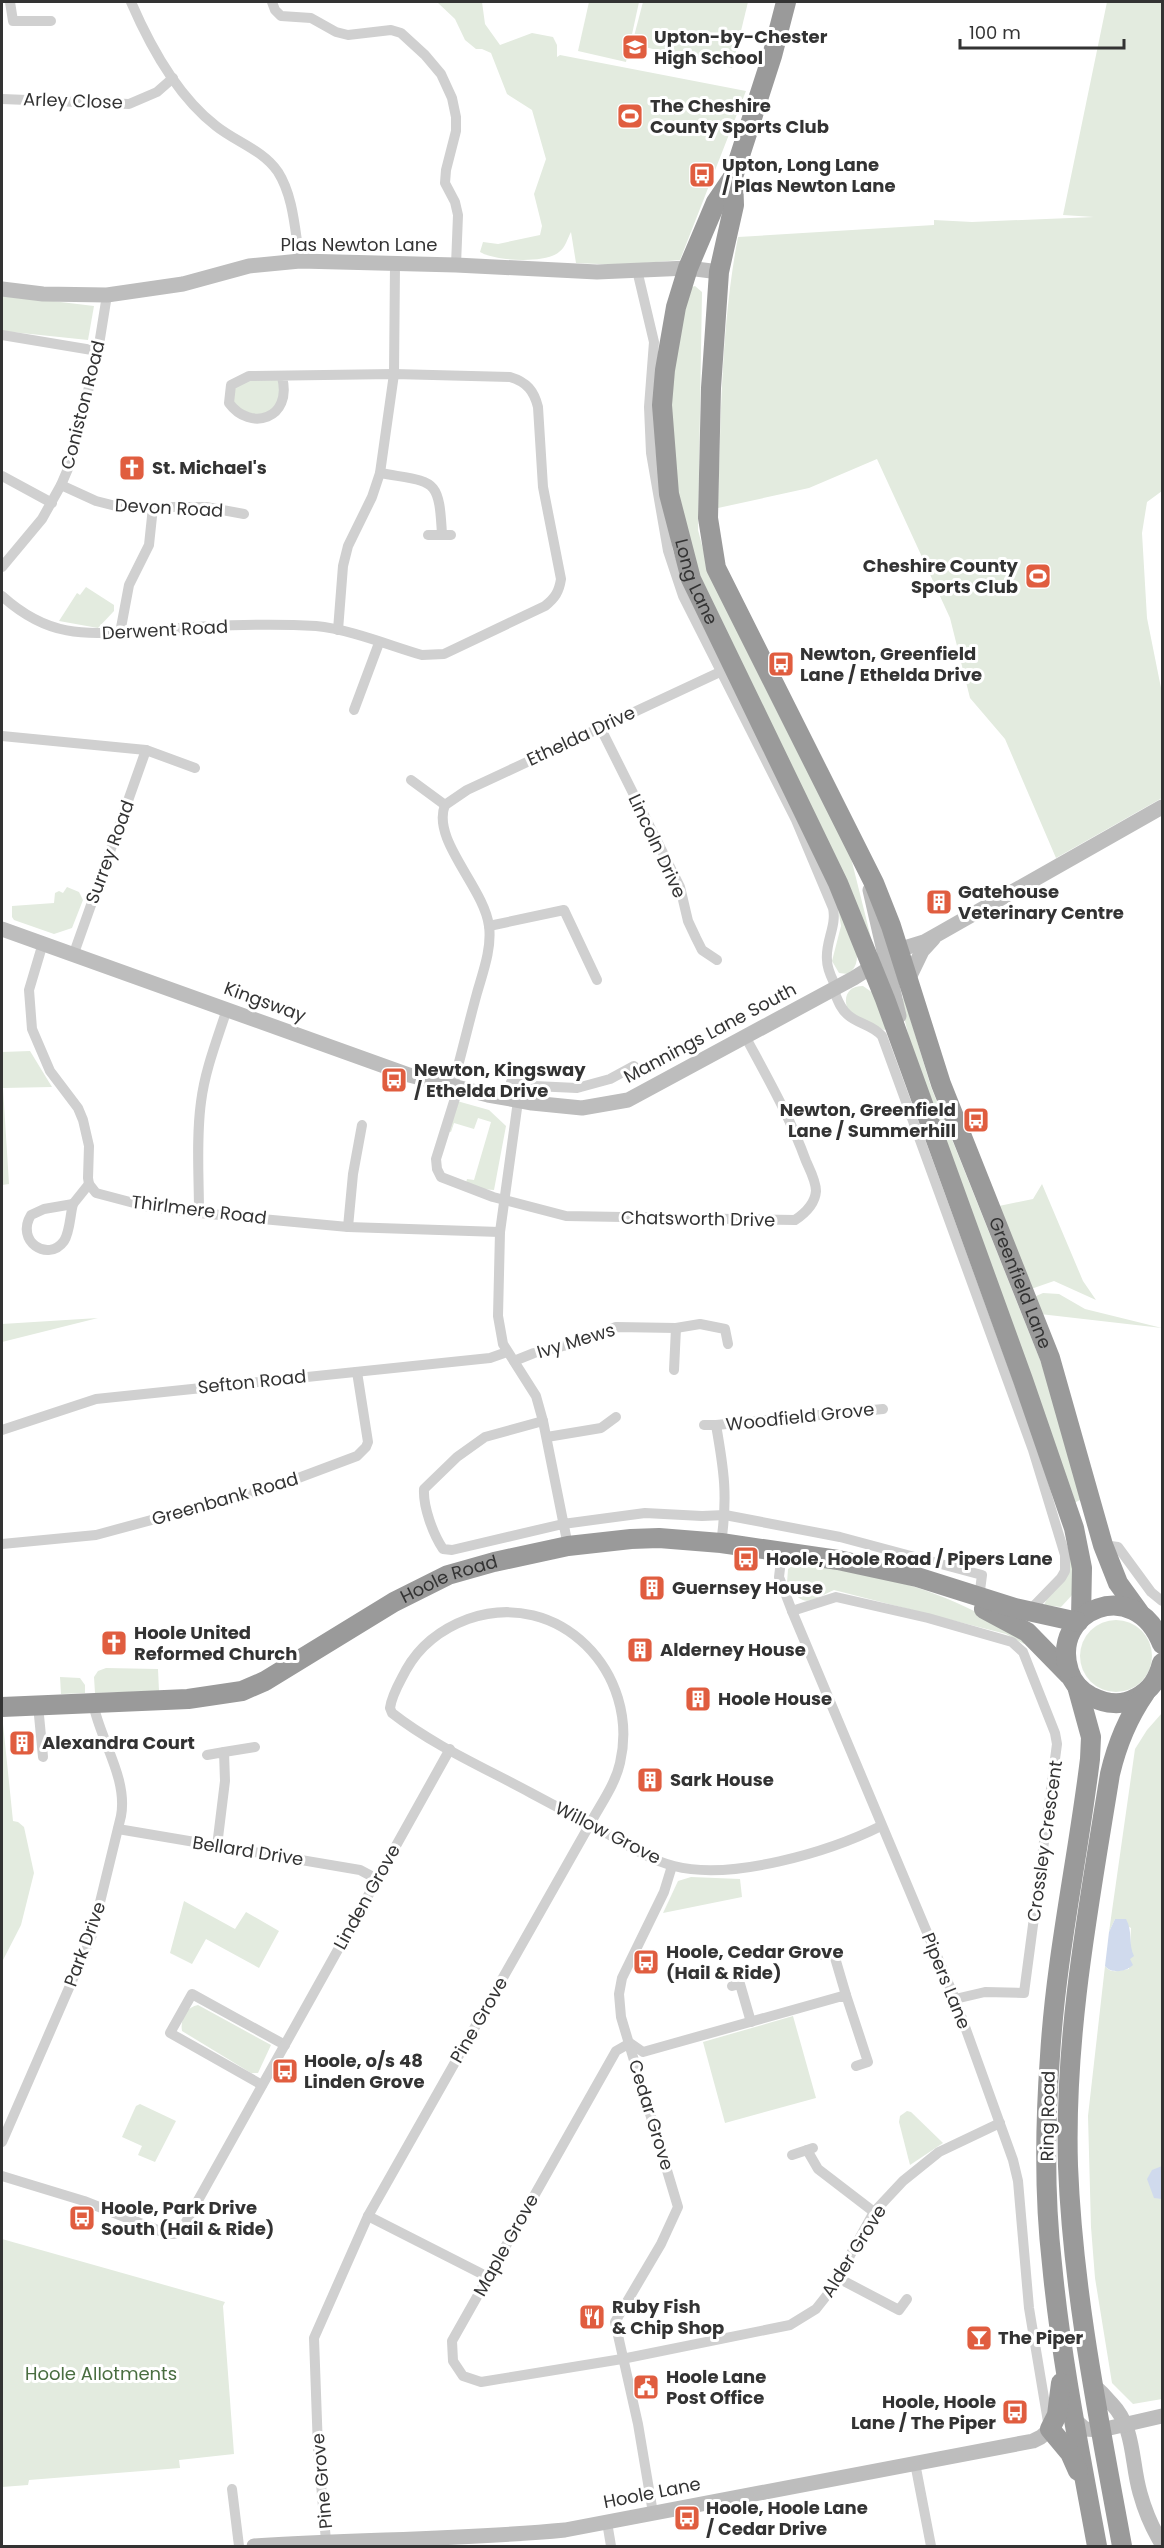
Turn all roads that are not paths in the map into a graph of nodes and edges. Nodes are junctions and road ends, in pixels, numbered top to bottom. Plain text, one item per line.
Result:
1 (10, 2) edge
2 (131, 2) edge
3 (272, 2) edge
4 (786, 2) edge
5 (51, 21) dead end
6 (7, 22) edge
7 (173, 78) junction
8 (2, 99) edge
9 (733, 177) junction
10 (300, 261) junction
11 (395, 265) junction
12 (456, 265) junction
13 (688, 268) junction
14 (637, 270) junction
15 (719, 272) junction
16 (2, 289) edge
17 (107, 295) junction
18 (2, 334) edge
19 (98, 351) junction
20 (394, 374) junction
21 (282, 377) junction
22 (380, 472) junction
23 (2, 476) edge
24 (61, 485) junction
25 (52, 503) junction
26 (153, 507) junction
27 (244, 514) dead end
28 (428, 535) dead end
29 (2, 567) edge
30 (2, 596) edge
31 (338, 630) junction
32 (120, 633) junction
33 (379, 643) junction
34 (720, 672) junction
35 (354, 710) dead end
36 (600, 728) junction
37 (2, 736) edge
38 (146, 750) junction
39 (195, 768) dead end
40 (411, 780) dead end
41 (445, 805) junction
42 (1162, 807) edge
43 (489, 926) junction
44 (2, 929) edge
45 (940, 933) junction
46 (43, 943) junction
47 (74, 953) junction
48 (885, 959) junction
49 (717, 960) dead end
50 (597, 980) dead end
51 (908, 982) junction
52 (835, 988) junction
53 (227, 1009) junction
54 (745, 1036) junction
55 (629, 1073) dead end
56 (511, 1082) dead end
57 (534, 1086) junction
58 (456, 1088) junction
59 (525, 1102) junction
60 (362, 1125) dead end
61 (89, 1184) junction
62 (503, 1200) junction
63 (73, 1204) junction
64 (200, 1213) junction
65 (348, 1227) junction
66 (500, 1232) junction
67 (676, 1328) junction
68 (728, 1344) dead end
69 (511, 1357) junction
70 (674, 1370) dead end
71 (357, 1372) junction
72 (883, 1409) dead end
73 (616, 1417) dead end
74 (543, 1421) junction
75 (704, 1425) dead end
76 (716, 1425) junction
77 (2, 1430) edge
78 (546, 1437) junction
79 (725, 1515) junction
80 (563, 1524) junction
81 (721, 1543) junction
82 (2, 1544) edge
83 (1103, 1545) junction
84 (568, 1546) junction
85 (782, 1552) junction
86 (917, 1577) junction
87 (979, 1598) junction
88 (1162, 1601) edge
89 (792, 1611) junction
90 (1028, 1612) junction
91 (1149, 1617) edge
92 (1079, 1620) junction
93 (1162, 1644) edge
94 (1162, 1663) edge
95 (1074, 1681) junction
96 (1152, 1686) edge
97 (93, 1703) junction
98 (38, 1704) junction
99 (2, 1707) edge
100 (390, 1708) joint
101 (255, 1747) dead end
102 (450, 1749) junction
103 (224, 1752) junction
104 (207, 1755) dead end
105 (43, 1757) dead end
106 (590, 1824) junction
107 (881, 1826) junction
108 (118, 1829) junction
109 (217, 1846) junction
110 (672, 1866) junction
111 (377, 1879) junction
112 (819, 1955) dead end
113 (732, 1986) dead end
114 (846, 1995) junction
115 (955, 1999) junction
116 (751, 2022) junction
117 (630, 2043) junction
118 (285, 2045) junction
119 (856, 2066) dead end
120 (262, 2085) junction
121 (1000, 2123) junction
122 (2, 2142) edge
123 (792, 2155) dead end
124 (2, 2176) edge
125 (874, 2212) junction
126 (368, 2216) junction
127 (488, 2277) junction
128 (838, 2278) junction
129 (907, 2299) dead end
130 (622, 2359) junction
131 (1063, 2360) junction
132 (1092, 2385) junction
133 (1162, 2416) edge
134 (1074, 2419) junction
135 (1127, 2424) junction
136 (1050, 2429) junction
137 (1101, 2430) junction
138 (915, 2463) junction
139 (1086, 2486) junction
140 (232, 2489) dead end
141 (653, 2513) junction
142 (607, 2522) junction
143 (326, 2541) junction
144 (411, 2543) edge
145 (1162, 2544) edge
146 (239, 2547) edge
147 (254, 2547) edge
148 (611, 2547) edge
149 (931, 2547) edge
150 (1097, 2547) edge
151 (1122, 2547) edge

1 - 6 street
2 - 7 street
3 - 12 street
4 - 9 highway, Long Lane
5 - 6 street
7 - 8 street, Arley Close
7 - 10 street
9 - 13 highway, Long Lane
9 - 15 highway, Long Lane
10 - 11 street, Plas Newton Lane
10 - 17 street, Plas Newton Lane
11 - 12 street, Plas Newton Lane
11 - 20 street
12 - 14 street, Plas Newton Lane
13 - 14 street, Plas Newton Lane
13 - 15 street, Plas Newton Lane
13 - 48 highway, Long Lane
14 - 34 street, Long Lane
15 - 48 highway, Long Lane
16 - 17 street, Plas Newton Lane
17 - 19 street, Coniston Road
18 - 19 street
19 - 24 street, Coniston Road
20 - 21 street, Derwent Road
20 - 22 street
20 - 33 street, Derwent Road
21 - 21 street
22 - 28 street
22 - 31 street
23 - 25 street
24 - 25 street, Coniston Road
24 - 26 street, Devon Road
25 - 29 street, Coniston Road
26 - 27 street, Devon Road
26 - 32 street
30 - 32 street, Derwent Road
31 - 32 street, Derwent Road
31 - 33 street, Derwent Road
33 - 35 street
34 - 36 street, Ethelda Drive
34 - 52 street, Long Lane
36 - 41 street, Ethelda Drive
36 - 49 street, Lincoln Drive
37 - 38 street
38 - 39 street
38 - 47 street, Surrey Road
40 - 41 street
41 - 43 street
42 - 45 street
43 - 50 street
43 - 58 street
44 - 46 street, Kingsway
45 - 48 street, Mannings Lane South
45 - 51 street
46 - 47 street, Kingsway
46 - 61 street
47 - 53 street, Kingsway
48 - 51 highway, Greenfield Lane
48 - 52 street, Mannings Lane South
48 - 92 highway, Greenfield Lane
51 - 83 highway, Greenfield Lane
52 - 54 street, Mannings Lane South
52 - 90 street
53 - 58 street, Kingsway
53 - 64 street
54 - 59 street, Mannings Lane South
54 - 62 street, Chatsworth Drive
55 - 57 street
56 - 57 street
57 - 59 street
58 - 59 street, Kingsway
58 - 62 street, Chatsworth Drive
59 - 62 street
60 - 65 street
61 - 63 street
61 - 64 street, Thirlmere Road
62 - 66 street
63 - 63 street
64 - 65 street, Thirlmere Road
65 - 66 street, Thirlmere Road
66 - 69 street
67 - 68 street, Ivy Mews
67 - 69 street, Ivy Mews
67 - 70 street
69 - 71 street, Sefton Road
69 - 74 street
71 - 77 street, Sefton Road
71 - 82 street, Greenbank Road
72 - 76 street, Woodfield Grove
73 - 78 street
74 - 78 street
74 - 80 street, Hoole Road
75 - 76 street, Woodfield Grove
76 - 79 street, Woodfield Grove
78 - 80 street
79 - 80 street, Hoole Road
79 - 81 street, Woodfield Grove
79 - 87 street, Hoole Road
80 - 84 street
81 - 84 highway, Hoole Road
81 - 85 highway, Hoole Road
83 - 88 street
83 - 91 highway, Greenfield Lane
84 - 97 highway, Hoole Road
85 - 86 highway, Hoole Road
85 - 89 street, Pipers Lane
86 - 87 highway, Hoole Road
86 - 95 highway, Hoole Road
87 - 90 highway, Hoole Road
89 - 107 street, Pipers Lane
89 - 115 street, Crossley Crescent
90 - 92 highway, Hoole Road
91 - 92 highway
91 - 93 highway, Greenfield Lane
92 - 95 highway, Ring Road
94 - 96 highway, Ring Road
95 - 96 highway, Hoole Road
95 - 131 highway, Ring Road
96 - 132 highway, Ring Road
97 - 98 highway, Hoole Road
97 - 108 street, Park Drive
98 - 99 highway, Hoole Road
98 - 105 street
100 - 102 street, Willow Grove
100 - 106 street, Pine Grove
101 - 103 street
102 - 106 street, Willow Grove
102 - 111 street, Linden Grove
103 - 104 street
103 - 109 street
106 - 110 street, Willow Grove
106 - 126 street, Pine Grove
107 - 110 street, Willow Grove
107 - 115 street, Pipers Lane
108 - 109 street, Bellard Drive
108 - 122 street, Park Drive
109 - 111 street, Bellard Drive
110 - 117 street, Cedar Grove
111 - 118 street, Linden Grove
112 - 114 street
113 - 116 street
114 - 116 street
114 - 119 street
115 - 121 street, Pipers Lane
116 - 117 street
117 - 127 street, Maple Grove
117 - 130 street, Cedar Grove
118 - 120 street, Linden Grove
118 - 120 street
120 - 124 street, Linden Grove
121 - 125 street, Alder Grove
121 - 136 street, Pipers Lane
123 - 125 street
125 - 128 street, Alder Grove
126 - 127 street
126 - 143 street, Pine Grove
127 - 130 street, Maple Grove
128 - 129 street
128 - 130 street, Alder Grove
130 - 141 street, Cedar Grove
131 - 134 highway, Ring Road
131 - 136 highway
132 - 135 street
132 - 137 highway, Ring Road
133 - 135 street
134 - 137 street
134 - 139 highway, Ring Road
135 - 137 street
135 - 145 street
136 - 138 street, Hoole Lane
136 - 139 highway
137 - 151 highway, Ring Road
138 - 141 street, Hoole Lane
138 - 149 street
139 - 150 highway, Ring Road
140 - 146 street
141 - 142 street, Hoole Lane
142 - 144 street, Hoole Lane
142 - 148 street
143 - 144 street, Hoole Lane
143 - 147 street, Hoole Lane

